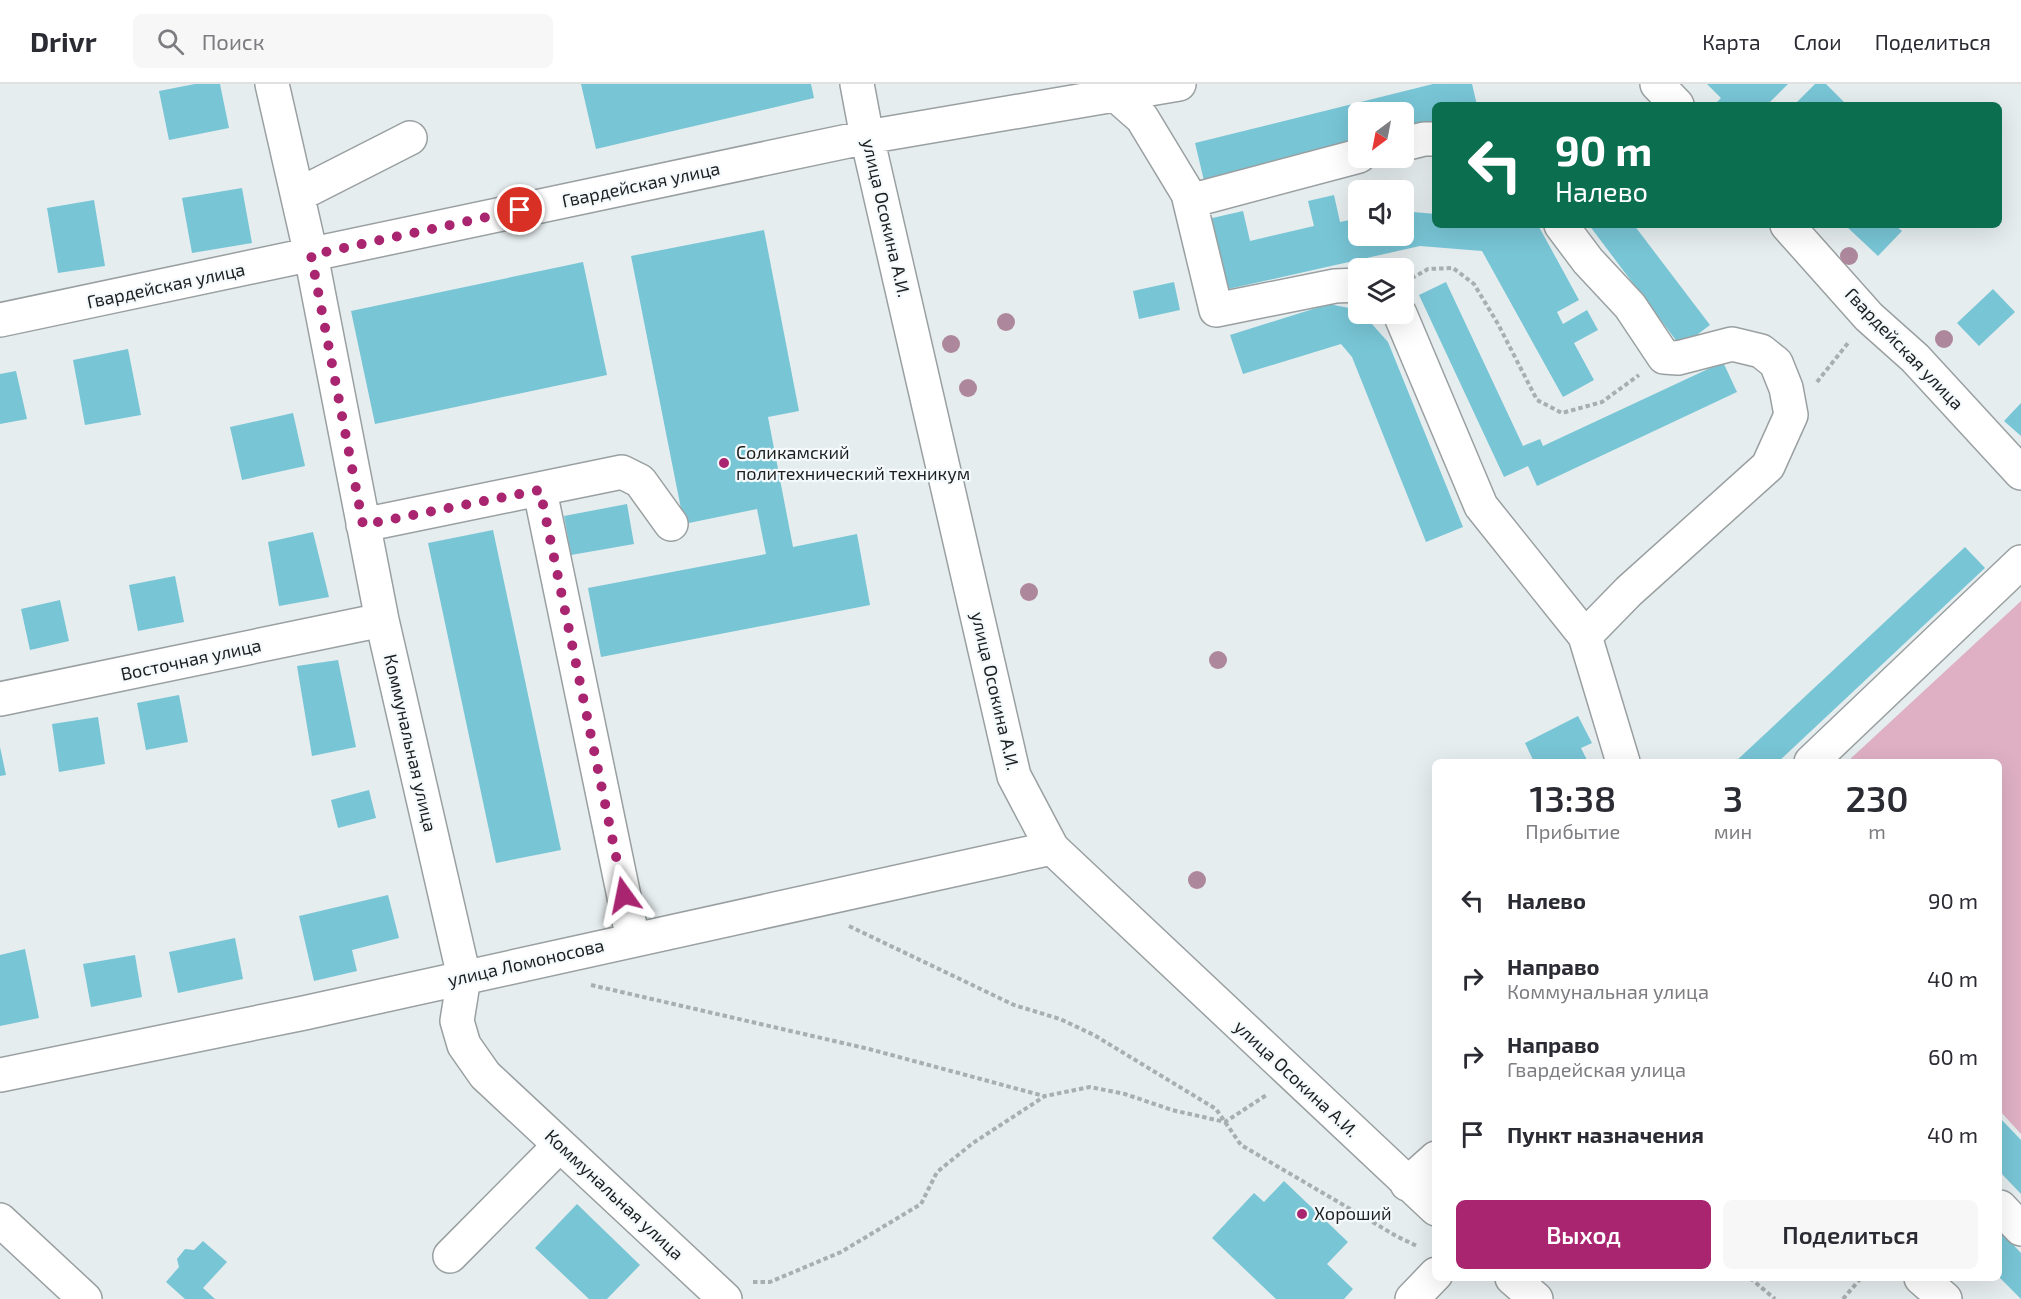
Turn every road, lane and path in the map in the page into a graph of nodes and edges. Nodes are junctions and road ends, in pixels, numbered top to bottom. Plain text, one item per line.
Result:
1 (272, 84) edge
2 (856, 84) edge
3 (1179, 84) edge
4 (1657, 84) edge
5 (1117, 96) junction
6 (1674, 102) edge
7 (867, 137) junction
8 (410, 138) dead end
9 (1432, 139) edge
10 (1414, 142) edge
11 (1348, 159) edge
12 (298, 195) junction
13 (1190, 201) junction
14 (1563, 228) edge
15 (1790, 228) edge
16 (311, 255) junction
17 (1414, 277) edge
18 (1348, 285) edge
19 (1869, 317) junction
20 (0, 320) edge
21 (1404, 324) edge
22 (1664, 357) junction
23 (1791, 415) junction
24 (2021, 473) edge
25 (540, 490) junction
26 (670, 524) dead end
27 (363, 525) junction
28 (2021, 562) edge
29 (382, 620) junction
30 (1585, 636) junction
31 (0, 699) edge
32 (1622, 759) edge
33 (1814, 759) edge
34 (1052, 848) junction
35 (799, 903) junction
36 (633, 940) junction
37 (464, 977) junction
38 (582, 982) dead end
39 (0, 1075) edge
40 (1293, 1077) junction
41 (1045, 1096) junction
42 (1225, 1122) junction
43 (560, 1145) junction
44 (1432, 1162) edge
45 (1407, 1184) junction
46 (1432, 1206) edge
47 (2002, 1209) edge
48 (0, 1221) edge
49 (2021, 1229) edge
50 (450, 1256) dead end
51 (1431, 1262) edge
52 (1515, 1281) edge
53 (1754, 1281) edge
54 (1858, 1281) edge
55 (1924, 1281) edge
56 (710, 1294) edge
57 (85, 1299) edge
58 (1412, 1299) edge
59 (1536, 1299) edge
60 (1775, 1299) edge
61 (1843, 1299) edge
62 (1945, 1299) edge

1 - 12 street, Коммунальная улица
2 - 7 street, улица Осокина А.И.
3 - 5 street, Гвардейская улица
4 - 6 street
5 - 7 street, Гвардейская улица
5 - 13 street
7 - 16 street, Гвардейская улица
7 - 34 street, улица Осокина А.И.
8 - 12 street
9 - 10 street
11 - 13 street
12 - 16 street, Коммунальная улица
13 - 18 street
14 - 22 street
15 - 19 street, Гвардейская улица
16 - 20 street, Гвардейская улица
16 - 27 street, Коммунальная улица
17 - 22 path
19 - 23 path
19 - 24 street, Гвардейская улица
21 - 30 street
22 - 23 street
23 - 30 street
25 - 26 street
25 - 27 street
25 - 36 street
27 - 29 street, Коммунальная улица
28 - 33 street
29 - 31 street, Восточная улица
29 - 37 street, Коммунальная улица
30 - 32 street
34 - 35 street, улица Ломоносова
34 - 40 street, улица Осокина А.И.
35 - 36 street, улица Ломоносова
35 - 42 path
36 - 37 street, улица Ломоносова
37 - 39 street, улица Ломоносова
37 - 43 street, Коммунальная улица
38 - 41 path
40 - 42 path
40 - 45 street, улица Осокина А.И.
41 - 42 path
41 - 56 path
42 - 51 path
43 - 50 street
43 - 56 street, Коммунальная улица
44 - 45 street
45 - 46 street, улица Осокина А.И.
47 - 49 street
48 - 57 street
51 - 58 street
52 - 59 street
53 - 60 path
54 - 61 path
55 - 62 street

